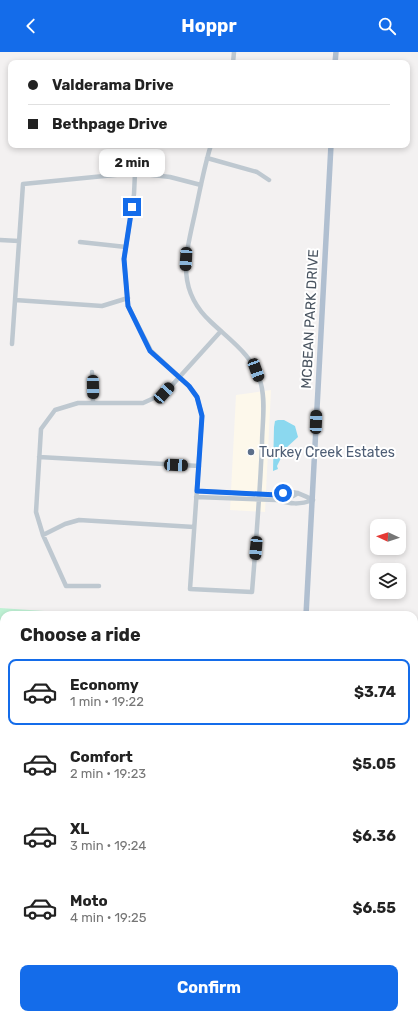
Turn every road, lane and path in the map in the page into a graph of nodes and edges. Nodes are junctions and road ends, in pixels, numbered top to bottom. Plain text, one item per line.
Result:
1 (210, 148) edge
2 (331, 148) edge
3 (207, 158) junction
4 (135, 173) junction
5 (269, 180) dead end
6 (201, 185) junction
7 (0, 240) edge
8 (19, 241) junction
9 (80, 242) dead end
10 (126, 247) junction
11 (128, 298) junction
12 (15, 300) junction
13 (221, 331) junction
14 (12, 344) dead end
15 (92, 372) dead end
16 (179, 377) junction
17 (93, 402) junction
18 (39, 457) junction
19 (199, 466) junction
20 (197, 491) junction
21 (282, 495) junction
22 (196, 497) junction
23 (259, 497) junction
24 (313, 500) junction
25 (281, 502) junction
26 (194, 527) junction
27 (43, 535) junction
28 (99, 586) dead end
29 (306, 611) edge

1 - 3 street
2 - 24 main road, MCBEAN PARK DRIVE
3 - 5 street
3 - 6 street
4 - 6 street
4 - 8 street
4 - 10 street
6 - 13 street
7 - 8 street
8 - 12 street
9 - 10 street
10 - 11 street
11 - 12 street
11 - 16 street
12 - 14 street
13 - 16 street
13 - 23 street
15 - 17 street
16 - 17 street
16 - 19 street
17 - 18 street
18 - 19 street
18 - 27 street
19 - 20 street
20 - 22 street
20 - 23 street
21 - 23 street
21 - 24 street
21 - 25 street
22 - 23 street
22 - 26 street
23 - 25 street
23 - 26 street
24 - 25 street
24 - 29 main road, MCBEAN PARK DRIVE
26 - 27 street
27 - 28 street

